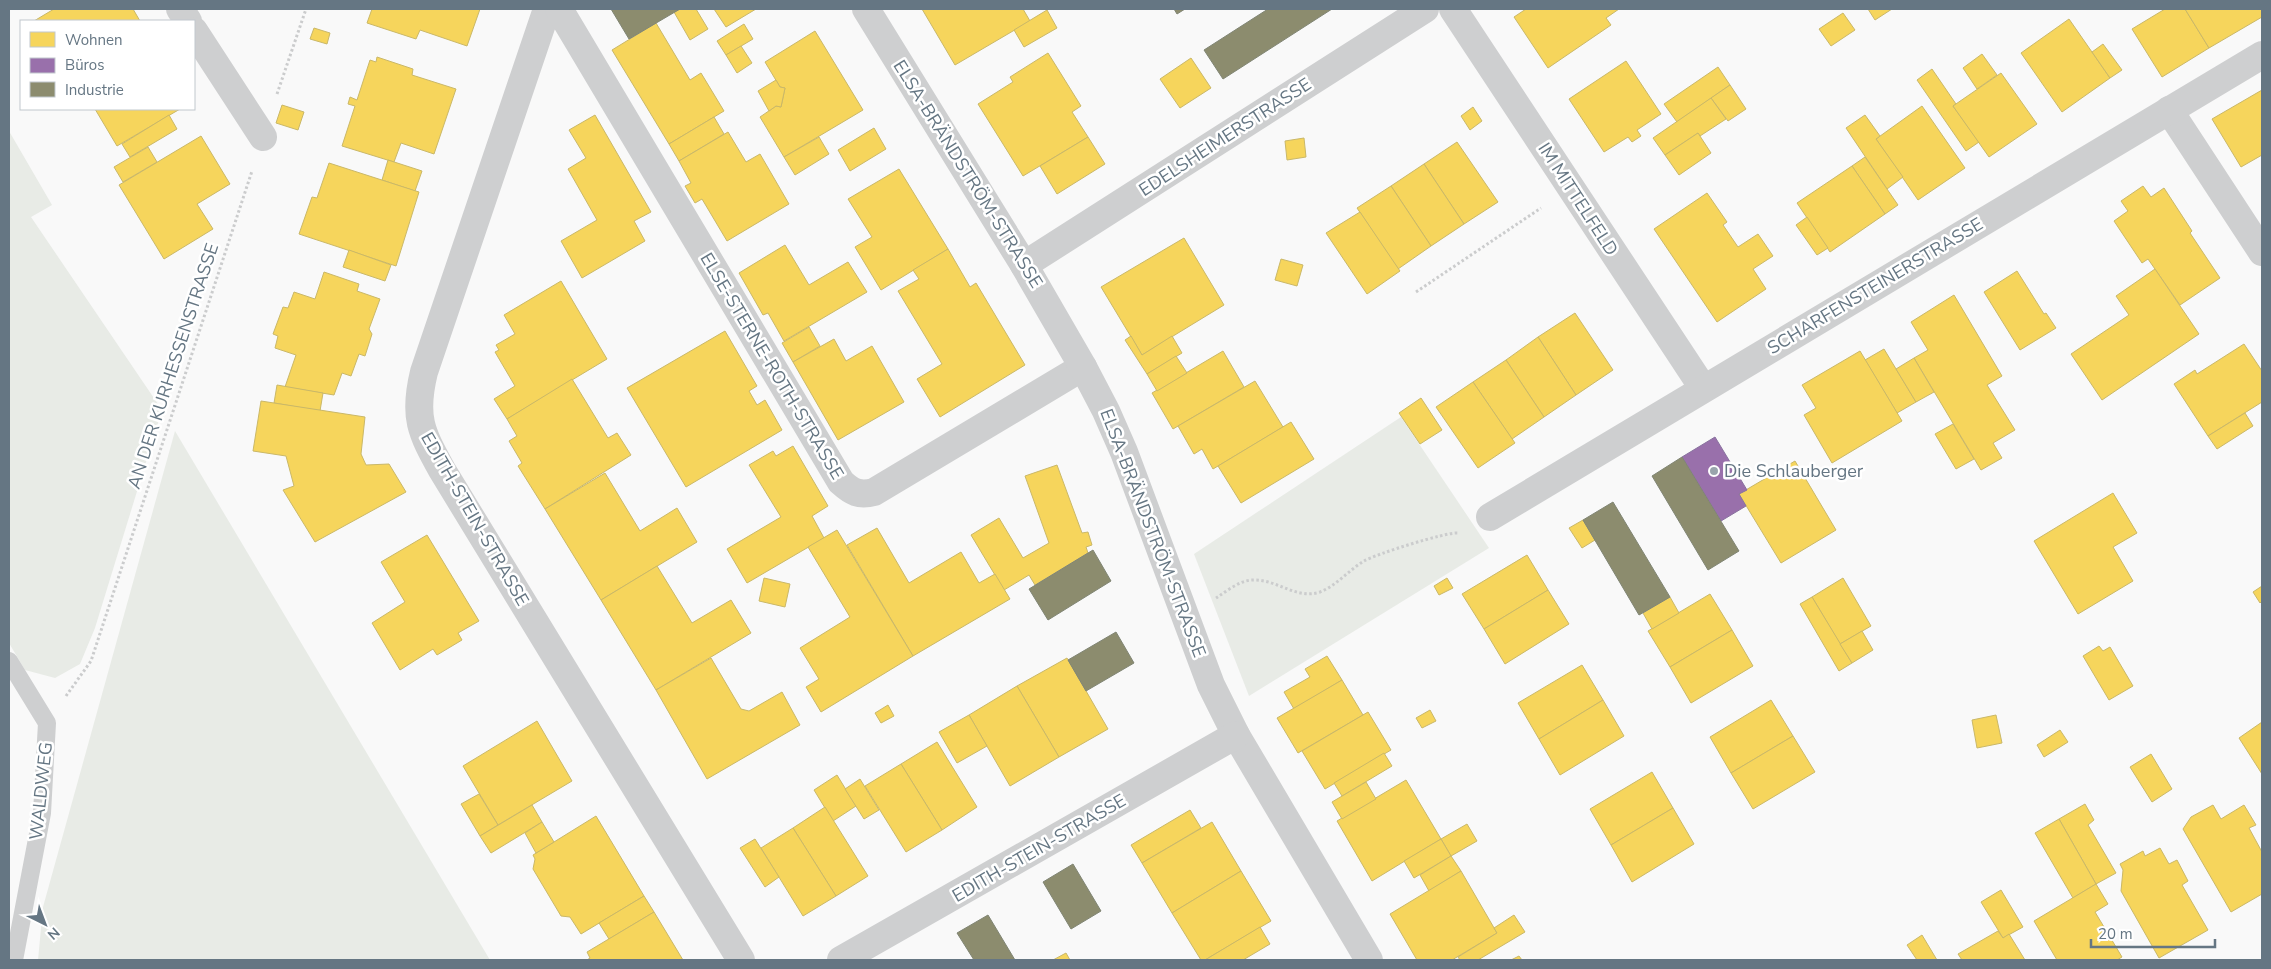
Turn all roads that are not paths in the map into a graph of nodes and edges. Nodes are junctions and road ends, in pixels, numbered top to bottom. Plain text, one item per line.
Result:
1 (180, 9) edge
2 (548, 9) edge
3 (559, 9) edge
4 (866, 9) edge
5 (1425, 9) edge
6 (1453, 9) edge
7 (187, 20) edge
8 (195, 33) edge
9 (2262, 55) edge
10 (2169, 110) junction
11 (263, 137) road end
12 (2262, 252) edge
13 (1024, 266) junction
14 (1083, 367) junction
15 (1703, 388) junction
16 (1490, 518) road end
17 (9, 661) edge
18 (1236, 735) junction
19 (14, 960) edge
20 (741, 960) edge
21 (841, 960) edge
22 (1369, 960) edge

1 - 7 street
2 - 20 street, EDITH-STEIN-STRASSE
3 - 14 street, ELSE-STERNE-ROTH-STRASSE
4 - 13 street, ELSA-BRÄNDSTRÖM-STRASSE
5 - 13 street, EDELSHEIMERSTRASSE
6 - 15 street, IM MITTELFELD
8 - 11 street
9 - 10 street, SCHARFENSTEINERSTRASSE
10 - 12 street
10 - 15 street, SCHARFENSTEINERSTRASSE
13 - 14 street, ELSA-BRÄNDSTRÖM-STRASSE
14 - 18 street, ELSA-BRÄNDSTRÖM-STRASSE
15 - 16 street, SCHARFENSTEINERSTRASSE
17 - 19 lane, WALDWEG
18 - 21 street, EDITH-STEIN-STRASSE
18 - 22 street, ELSA-BRÄNDSTRÖM-STRASSE

